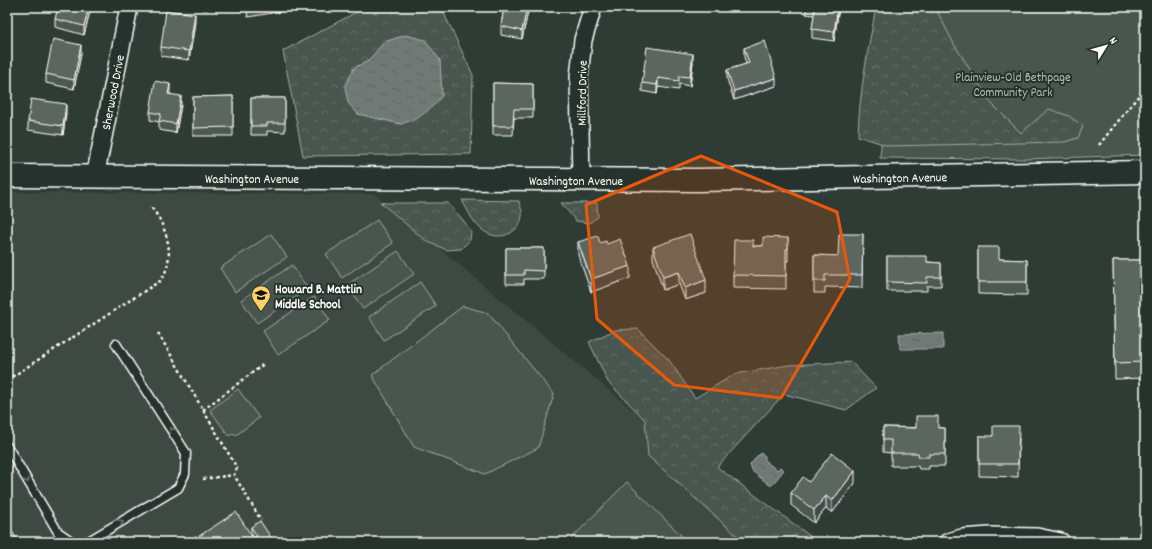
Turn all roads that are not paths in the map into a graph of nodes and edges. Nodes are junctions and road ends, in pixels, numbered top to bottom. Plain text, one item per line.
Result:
1 (129, 7) edge
2 (593, 7) edge
3 (1145, 172) edge
4 (7, 176) edge
5 (95, 177) junction
6 (581, 180) junction
7 (116, 344) dead end
8 (7, 446) edge
9 (73, 542) edge
10 (87, 542) edge
11 (948, 542) edge
12 (1061, 542) edge

1 - 5 street, Sherwood Drive
2 - 6 street, Millford Drive
3 - 6 main road, Washington Avenue
4 - 5 main road, Washington Avenue
5 - 6 main road, Washington Avenue
10 -> 7 lane
8 -> 9 lane
11 - 12 street

